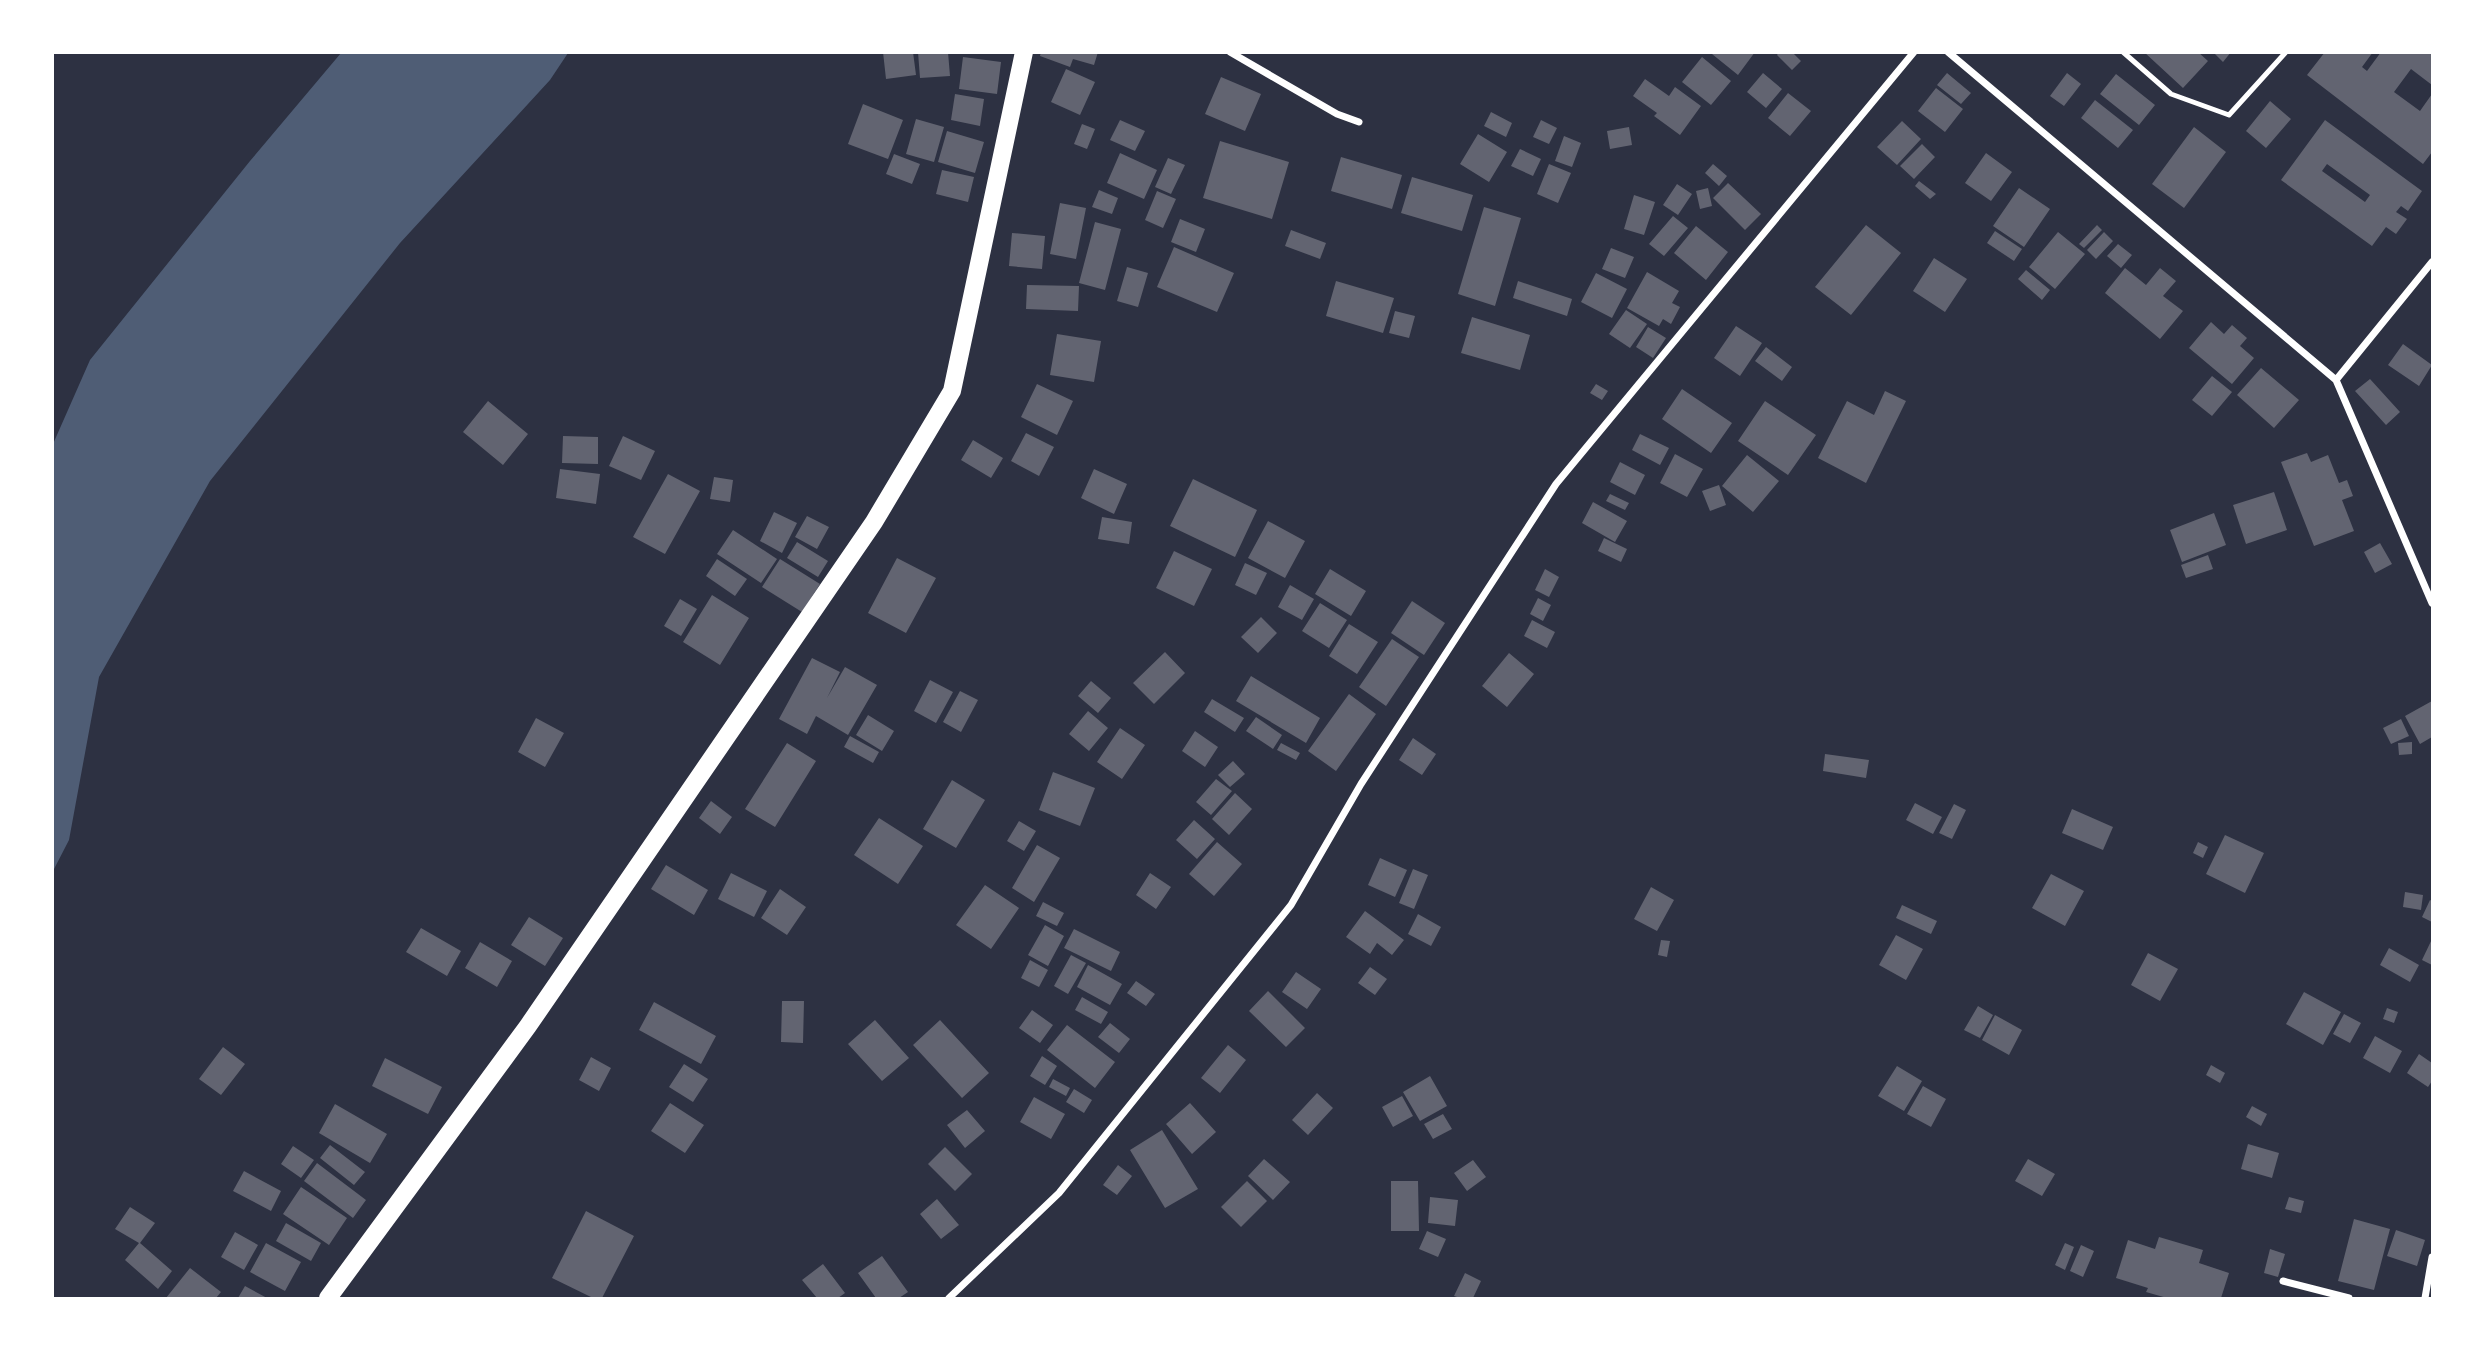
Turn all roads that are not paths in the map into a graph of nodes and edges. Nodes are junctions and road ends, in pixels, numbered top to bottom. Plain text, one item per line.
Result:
1 (1024, 52) edge
2 (1230, 52) edge
3 (1914, 52) edge
4 (1948, 52) edge
5 (2123, 52) edge
6 (2286, 52) edge
7 (1359, 122) dead end
8 (2432, 262) edge
9 (2336, 380) junction
10 (2432, 603) edge
11 (2432, 1257) edge
12 (2283, 1281) dead end
13 (328, 1298) edge
14 (949, 1298) edge
15 (2349, 1298) edge
16 (2425, 1298) edge

1 - 13 main road
2 - 7 street
3 - 14 street
4 - 9 street
5 - 6 lane
8 - 9 street
9 - 10 street
11 - 16 street
12 - 15 street

